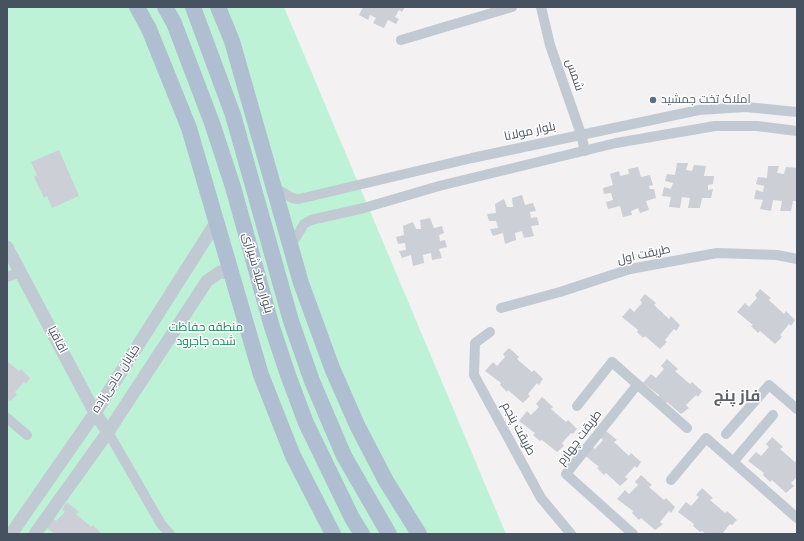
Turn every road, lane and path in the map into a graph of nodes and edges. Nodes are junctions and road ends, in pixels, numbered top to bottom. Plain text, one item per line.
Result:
1 (137, 7) edge
2 (165, 7) edge
3 (193, 7) edge
4 (218, 7) edge
5 (512, 7) edge
6 (541, 7) edge
7 (486, 10) edge
8 (401, 40) dead end
9 (797, 112) edge
10 (797, 131) edge
11 (581, 134) junction
12 (585, 151) junction
13 (274, 187) junction
14 (216, 221) junction
15 (7, 247) edge
16 (290, 247) junction
17 (797, 259) edge
18 (21, 272) junction
19 (231, 273) junction
20 (7, 277) edge
21 (501, 308) dead end
22 (490, 332) dead end
23 (637, 385) junction
24 (577, 406) dead end
25 (797, 409) edge
26 (95, 413) junction
27 (773, 415) dead end
28 (7, 418) edge
29 (686, 428) dead end
30 (108, 432) junction
31 (726, 434) dead end
32 (27, 435) dead end
33 (733, 462) junction
34 (671, 480) dead end
35 (797, 518) edge
36 (11, 534) edge
37 (35, 534) edge
38 (170, 534) edge
39 (333, 534) edge
40 (362, 534) edge
41 (389, 534) edge
42 (419, 534) edge
43 (571, 534) edge
44 (633, 534) edge

1 - 14 main road
2 - 40 main road, بلوار صیاد شیرازی
3 - 41 main road, بلوار صیاد شیرازی
4 - 13 main road
5 - 7 street
6 - 11 street, شمس
7 - 8 street
9 - 11 street, بلوار مولانا
10 - 12 street
11 - 12 street, شمس
11 - 13 street, بلوار مولانا
12 - 16 street
13 - 16 main road
14 - 19 main road
14 - 26 street, خیابان حاجی‌زاده
15 - 18 street, اقاقیا
16 - 42 main road
17 - 21 street, طریقت اول
18 - 20 street
18 - 26 street, اقاقیا
19 - 30 street, خیابان حاجی‌زاده
19 - 39 main road
22 - 43 street, طریقت پنجم
23 - 24 street
23 - 29 street
23 - 44 street, طریقت چهارم
25 - 31 street
26 - 30 street, اقاقیا
26 - 36 street, خیابان حاجی‌زاده
27 - 33 street
28 - 32 street
30 - 37 street, خیابان حاجی‌زاده
30 - 38 street
33 - 34 street
33 - 35 street

